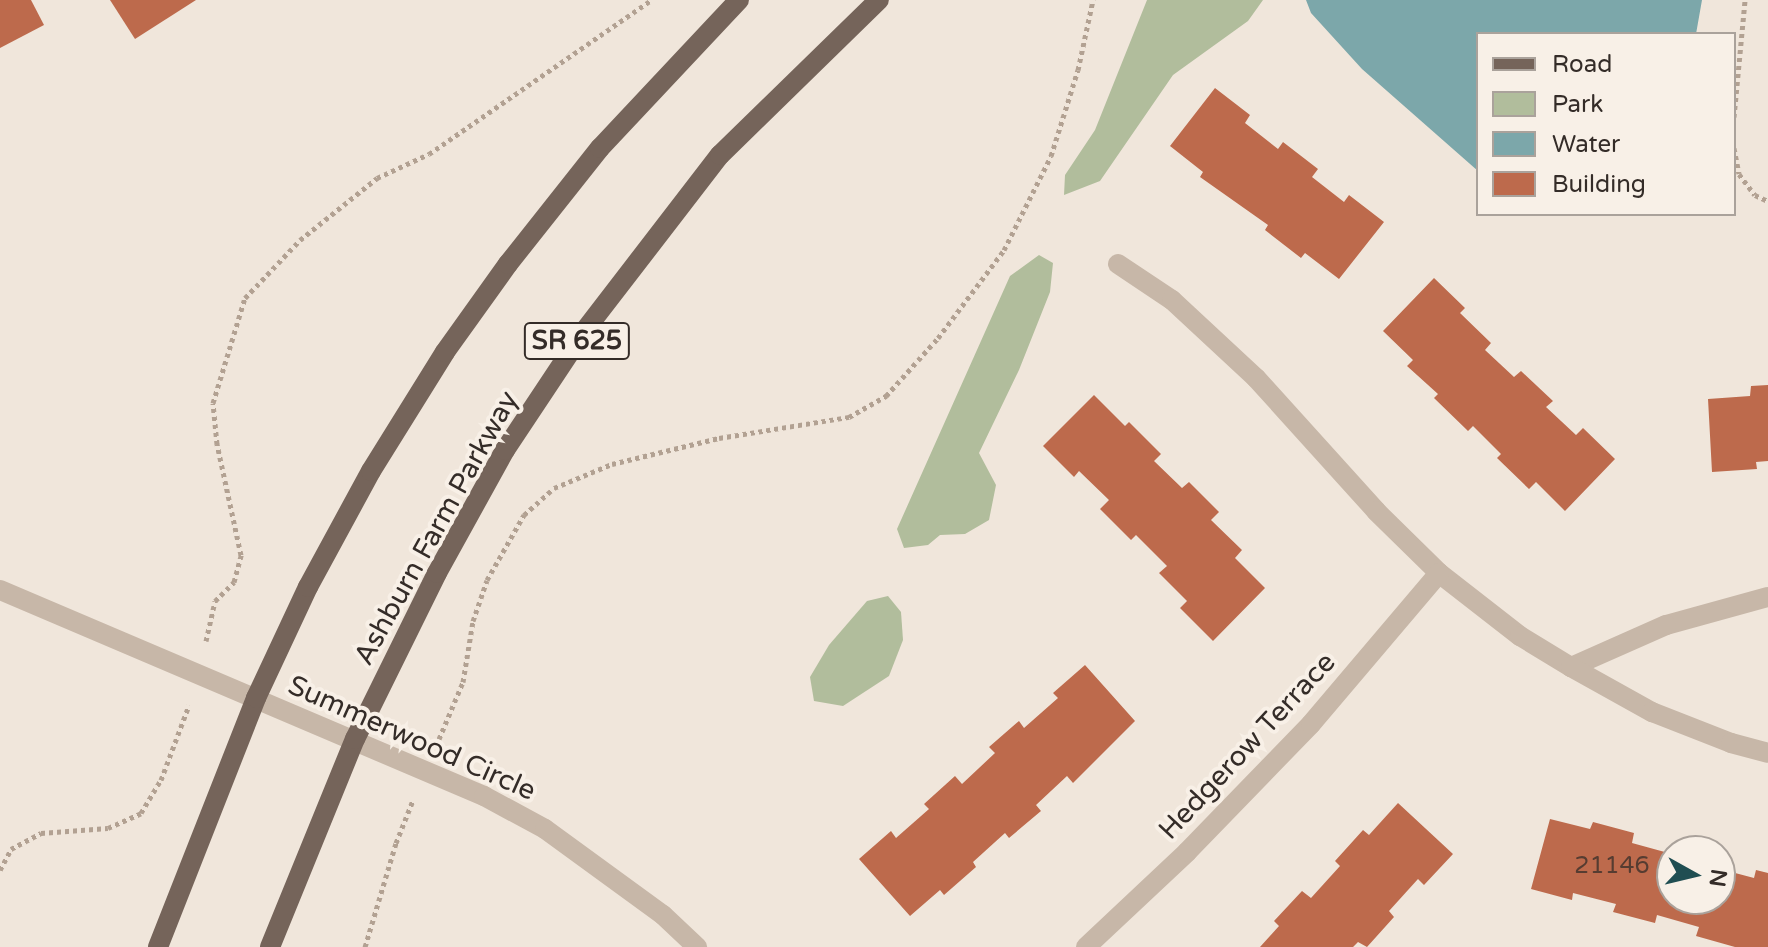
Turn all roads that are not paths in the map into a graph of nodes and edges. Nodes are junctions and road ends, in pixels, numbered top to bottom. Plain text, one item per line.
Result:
1 (739, 0) edge
2 (879, 0) edge
3 (1118, 264) dead end
4 (1439, 573) junction
5 (0, 590) edge
6 (1768, 597) edge
7 (1571, 667) junction
8 (256, 698) junction
9 (355, 739) junction
10 (1768, 753) edge
11 (158, 947) edge
12 (270, 947) edge
13 (697, 947) edge
14 (1086, 947) edge

1 - 8 main road
2 - 9 main road, Ashburn Farm Parkway / SR 625
3 - 4 street
4 - 7 street
4 - 14 street, Hedgerow Terrace
5 - 8 street, Summerwood Circle
6 - 7 street
7 - 10 street
8 - 9 street, Summerwood Circle
8 - 11 main road
9 - 12 main road, Ashburn Farm Parkway / SR 625
9 - 13 street, Summerwood Circle

